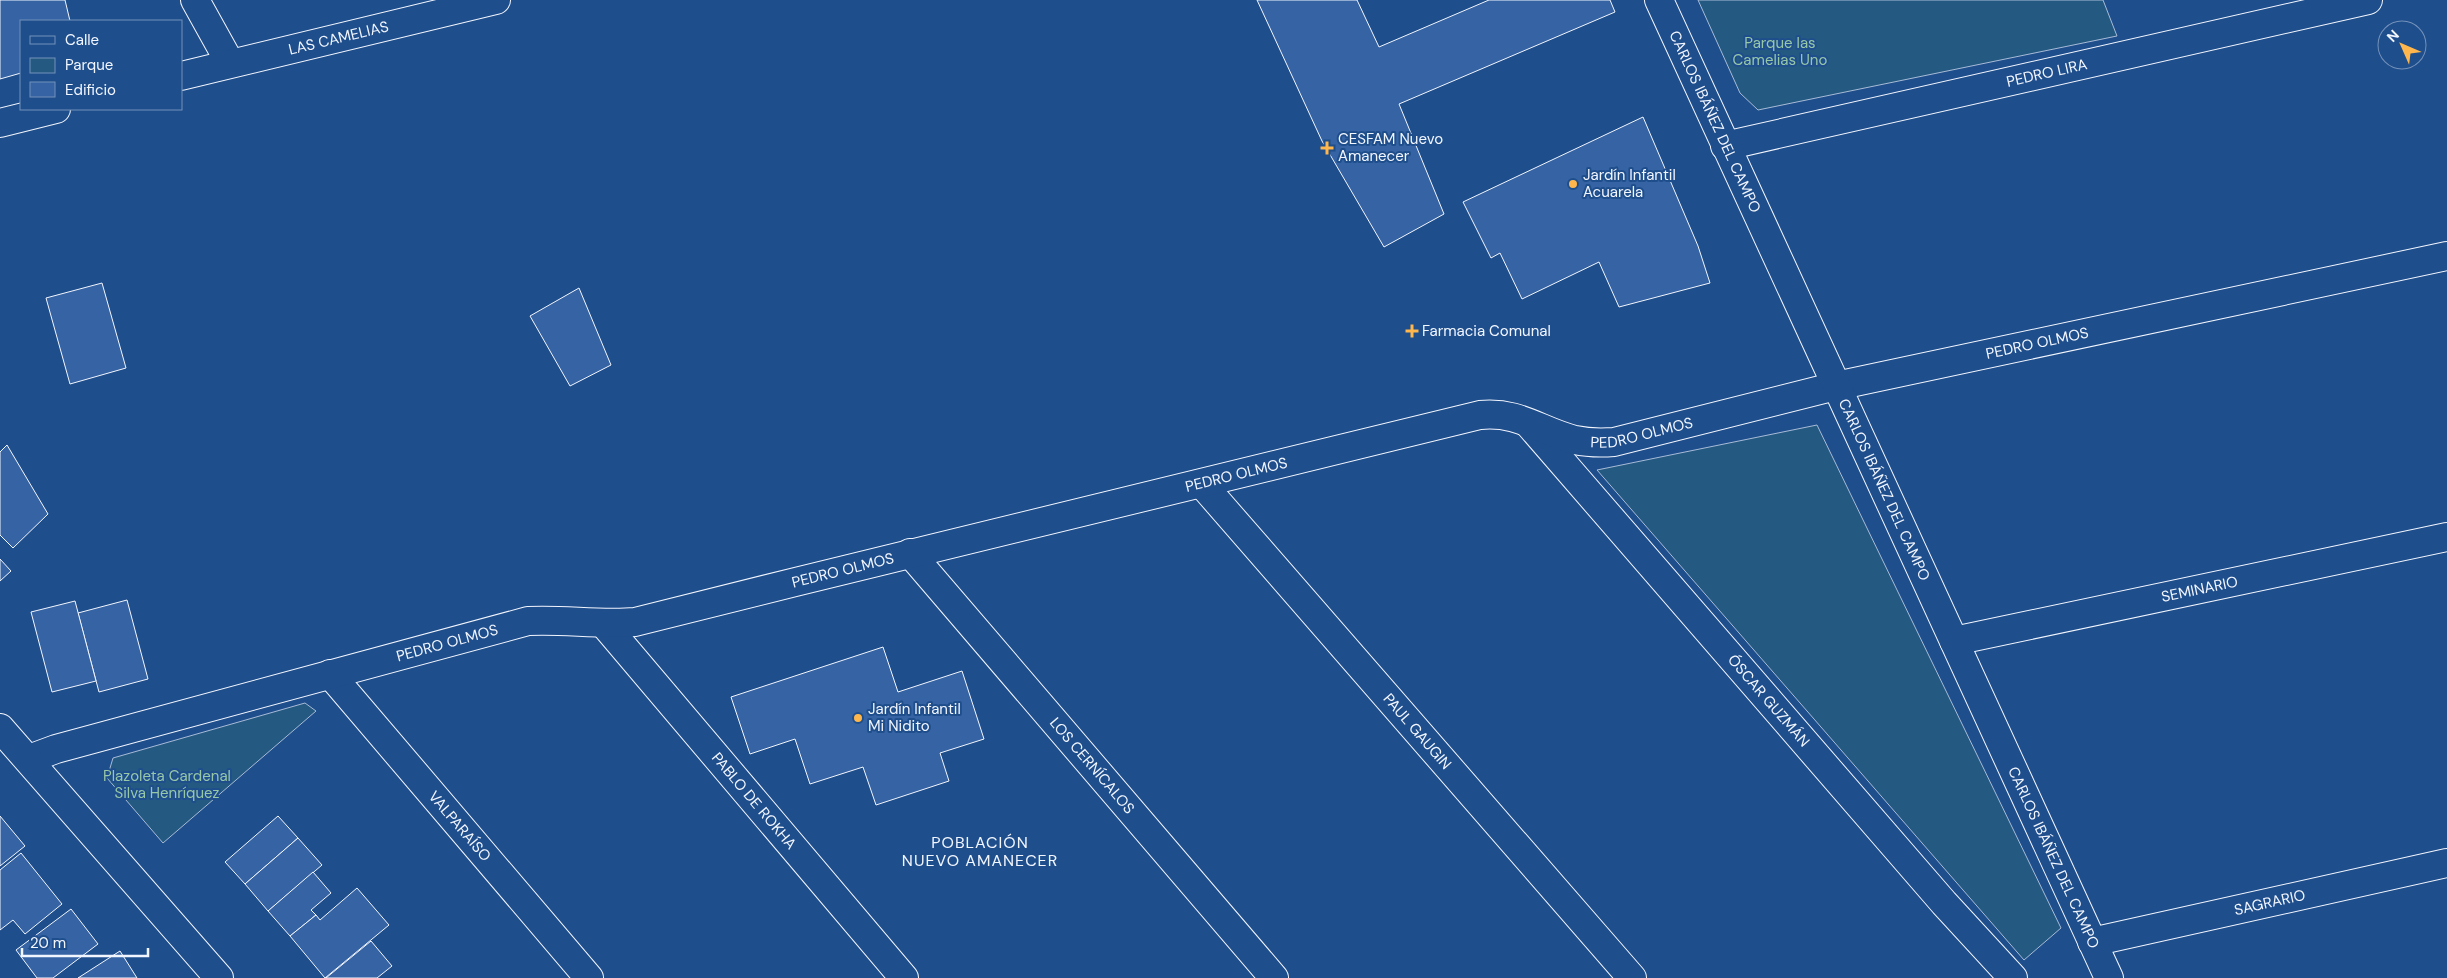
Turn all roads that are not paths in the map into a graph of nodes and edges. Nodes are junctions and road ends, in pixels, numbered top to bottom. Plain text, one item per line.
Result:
1 (195, 0) edge
2 (496, 0) edge
3 (1659, 0) edge
4 (2368, 0) edge
5 (2275, 10) edge
6 (230, 63) junction
7 (182, 76) edge
8 (52, 110) edge
9 (0, 124) edge
10 (1725, 146) junction
11 (2447, 256) edge
12 (1836, 386) junction
13 (1527, 422) junction
14 (1202, 484) junction
15 (2447, 537) edge
16 (910, 552) junction
17 (604, 624) junction
18 (1954, 642) junction
19 (330, 674) junction
20 (0, 728) edge
21 (29, 759) junction
22 (2447, 863) edge
23 (2092, 942) junction
24 (219, 978) edge
25 (589, 978) edge
26 (904, 978) edge
27 (1274, 978) edge
28 (1632, 978) edge
29 (2013, 978) edge
30 (2109, 978) edge

1 - 6 street
2 - 6 street, LAS CAMELIAS
3 - 10 street, CARLOS IBÁÑEZ DEL CAMPO
4 - 5 street, PEDRO LIRA
5 - 10 street, PEDRO LIRA
6 - 7 street, LAS CAMELIAS
8 - 9 street
10 - 12 street, CARLOS IBÁÑEZ DEL CAMPO
11 - 12 street, PEDRO OLMOS
12 - 13 street, PEDRO OLMOS
12 - 18 street, CARLOS IBÁÑEZ DEL CAMPO
13 - 14 street, PEDRO OLMOS
13 - 29 street, ÓSCAR GUZMÁN
14 - 16 street, PEDRO OLMOS
14 - 28 street, PAUL GAUGIN
15 - 18 street, SEMINARIO
16 - 17 street, PEDRO OLMOS
16 - 27 street, LOS CERNÍCALOS
17 - 19 street, PEDRO OLMOS
17 - 26 street, PABLO DE ROKHA
18 - 23 street, CARLOS IBÁÑEZ DEL CAMPO
19 - 21 street, PEDRO OLMOS
19 - 25 street, VALPARAÍSO
20 - 21 street
21 - 24 street
22 - 23 street, SAGRARIO
23 - 30 street, CARLOS IBÁÑEZ DEL CAMPO

